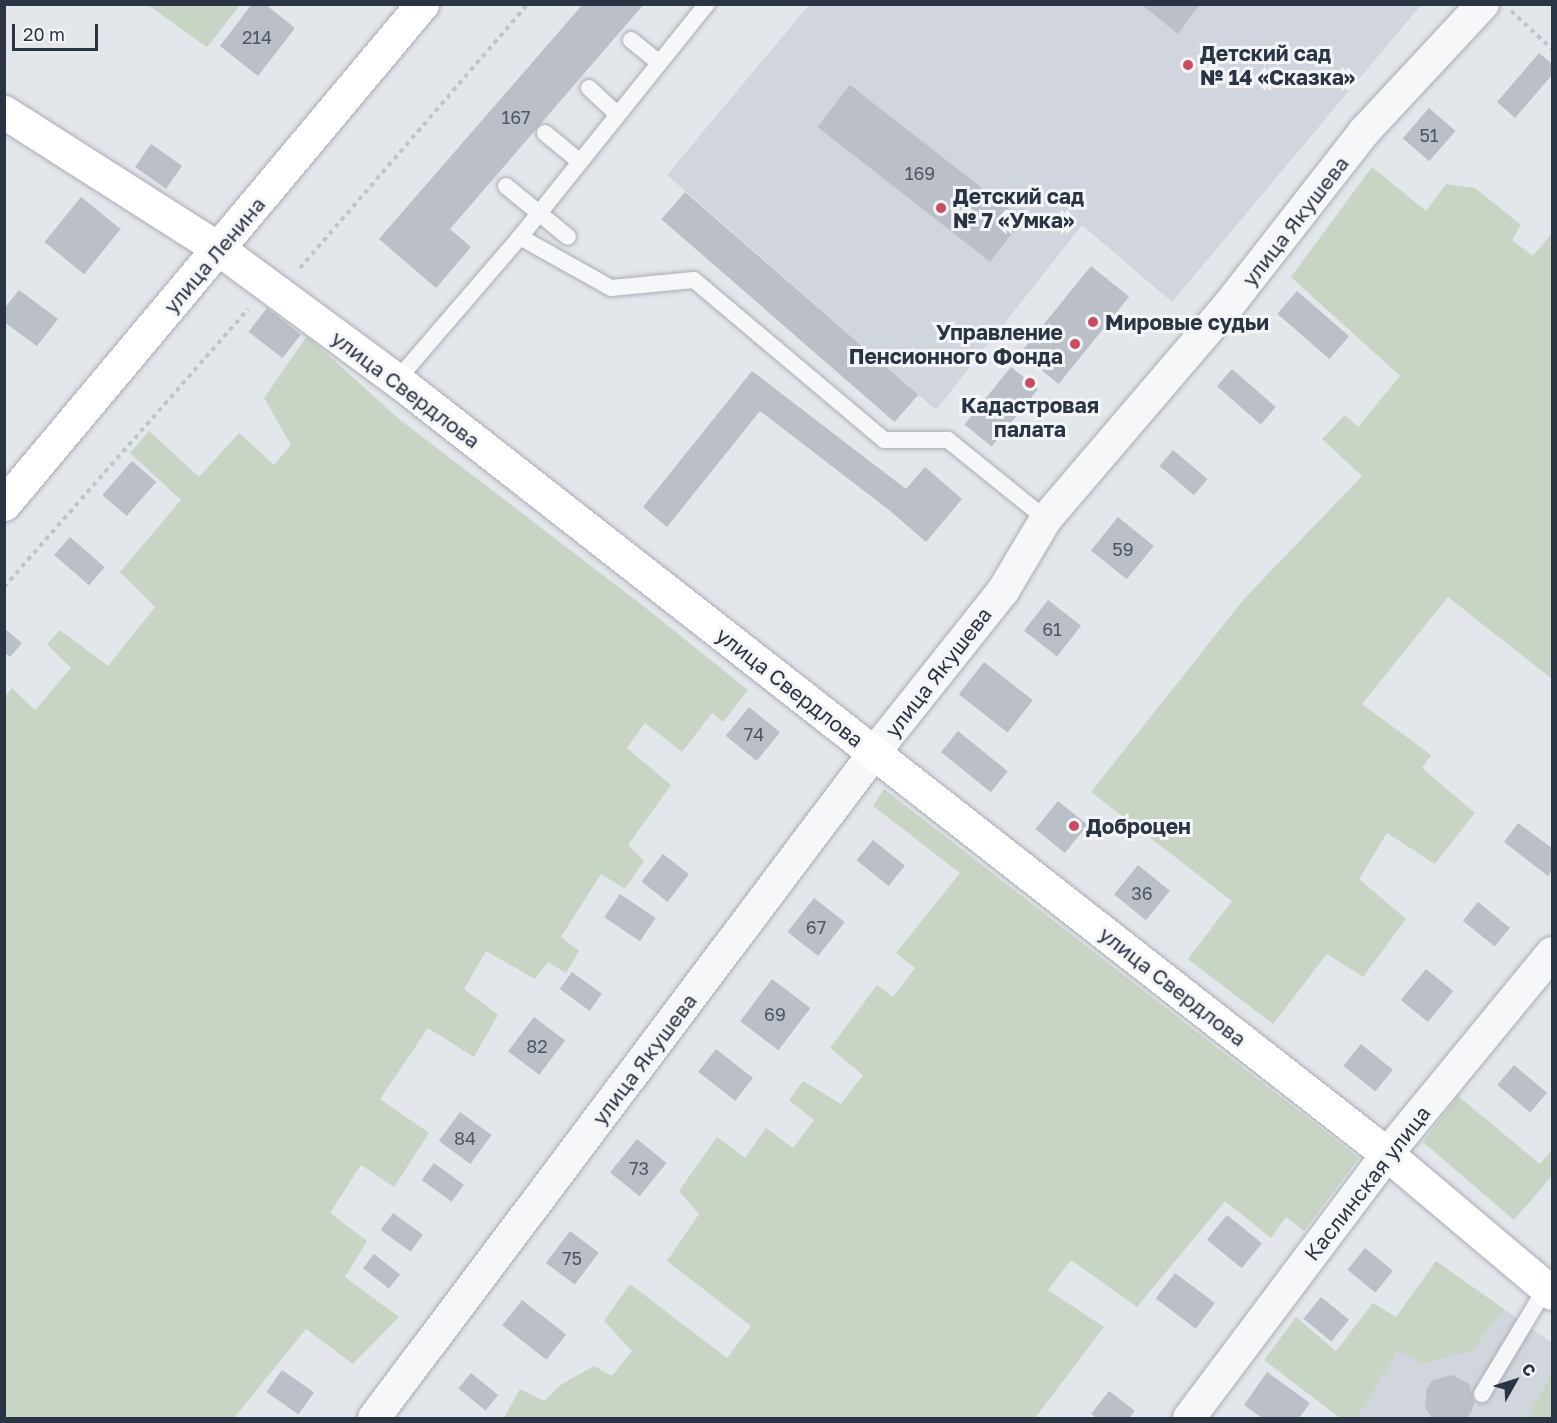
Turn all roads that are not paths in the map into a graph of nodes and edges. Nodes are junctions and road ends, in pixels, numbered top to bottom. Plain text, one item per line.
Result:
1 (422, 4) edge
2 (1483, 4) edge
3 (701, 7) edge
4 (631, 40) dead end
5 (658, 62) junction
6 (589, 88) dead end
7 (4, 112) edge
8 (617, 114) junction
9 (545, 133) dead end
10 (579, 162) junction
11 (506, 186) dead end
12 (538, 213) junction
13 (520, 237) junction
14 (568, 237) dead end
15 (219, 249) junction
16 (397, 380) junction
17 (4, 504) edge
18 (1047, 519) junction
19 (874, 753) junction
20 (1552, 953) edge
21 (1388, 1154) junction
22 (1549, 1291) edge
23 (1482, 1394) dead end
24 (374, 1419) edge
25 (1189, 1419) edge

1 - 15 street, улица Ленина
2 - 18 street, улица Якушева
3 - 5 lane
4 - 5 lane
5 - 8 lane
6 - 8 lane
7 - 15 street, улица Свердлова
8 - 10 lane
9 - 10 lane
10 - 12 lane
11 - 12 lane
12 - 13 lane
12 - 14 lane
13 - 16 lane
13 - 18 lane
15 - 16 street, улица Свердлова
15 - 17 street, улица Ленина
16 - 19 street, улица Свердлова
18 - 19 street, улица Якушева
19 - 21 street, улица Свердлова
19 - 24 street, улица Якушева
20 - 21 street, Каслинская улица
21 - 22 street, улица Свердлова
21 - 25 street, Каслинская улица
22 - 23 lane

